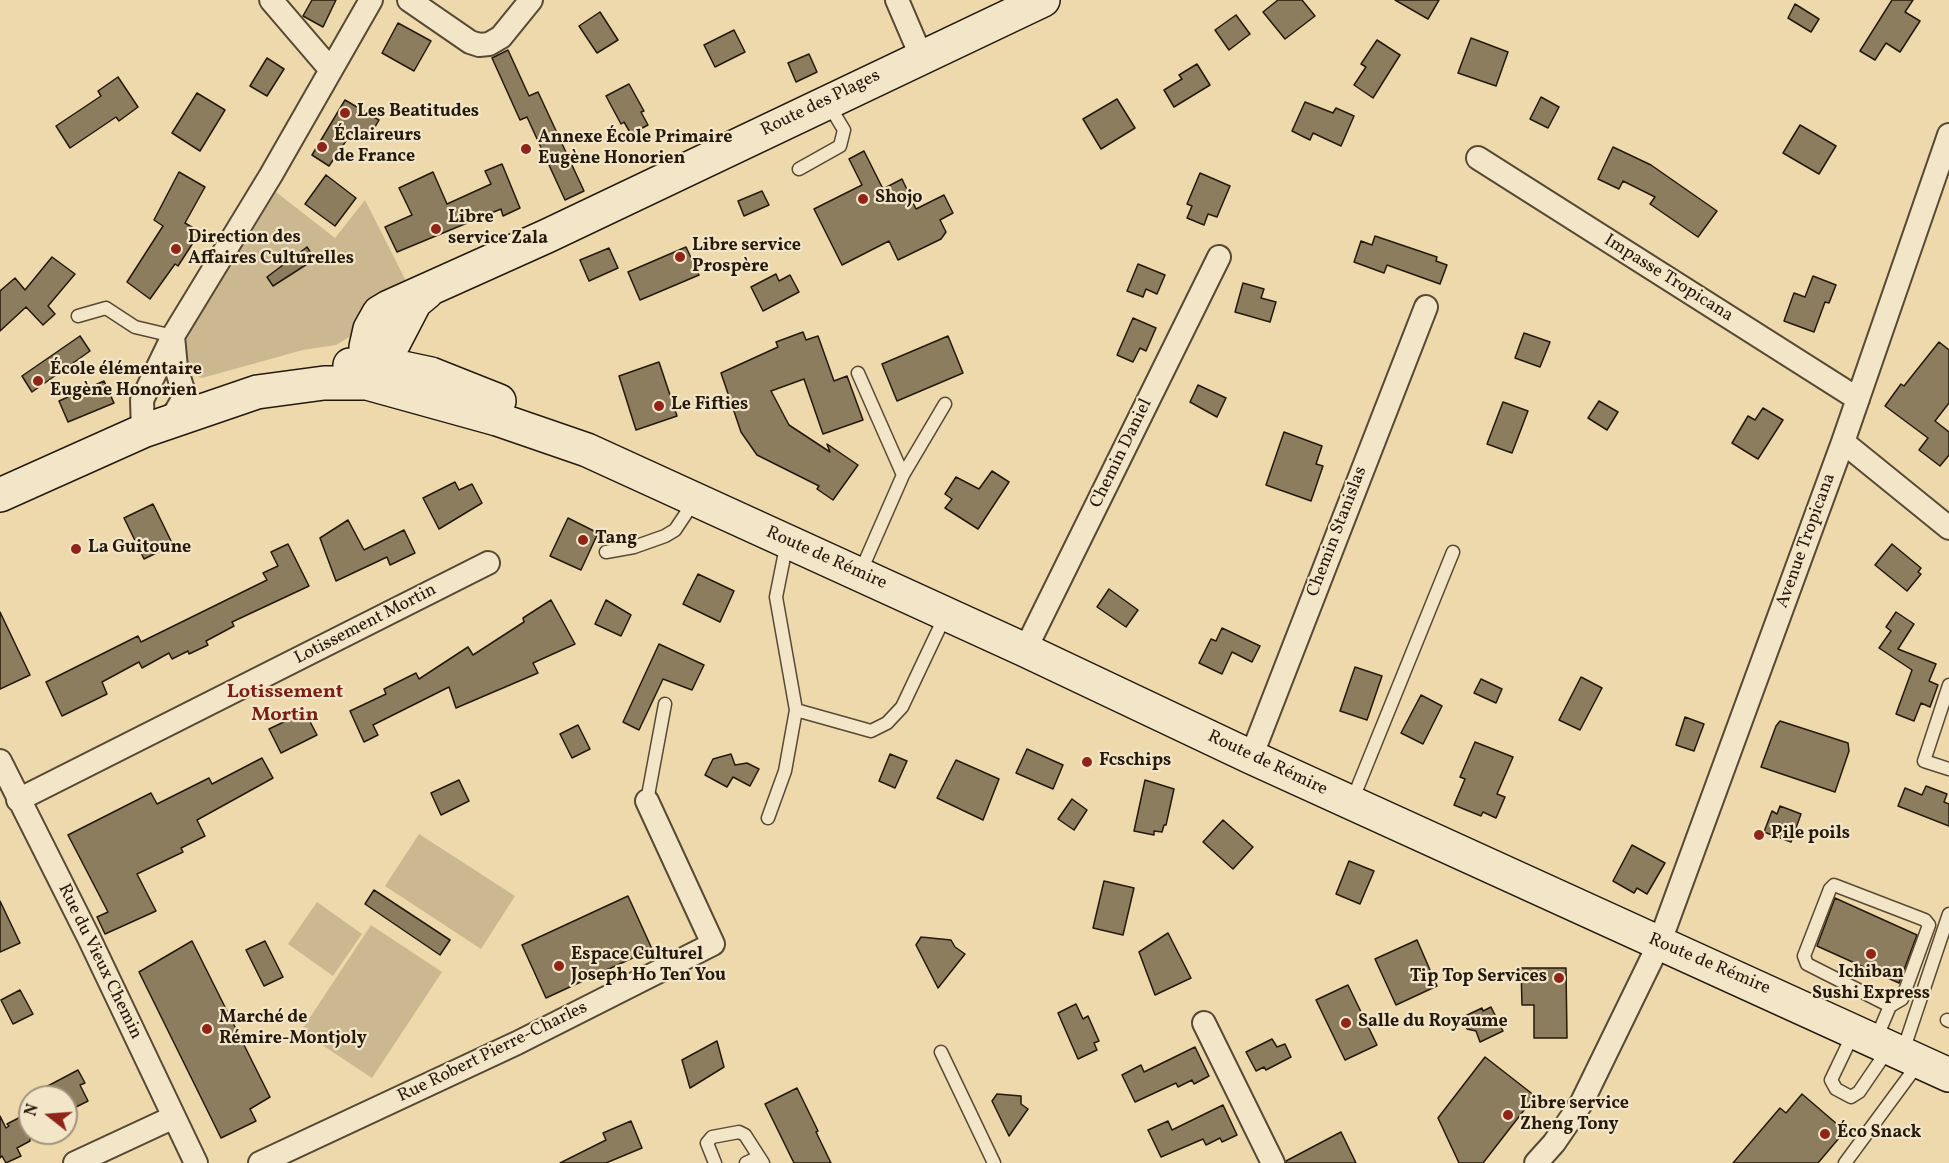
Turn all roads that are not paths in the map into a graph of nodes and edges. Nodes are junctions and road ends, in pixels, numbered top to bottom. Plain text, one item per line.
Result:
1 (271, 0) edge
2 (371, 0) edge
3 (409, 0) edge
4 (531, 0) edge
5 (897, 0) edge
6 (1043, 0) edge
7 (921, 56) junction
8 (331, 70) junction
9 (827, 101) junction
10 (1949, 135) edge
11 (1478, 158) dead end
12 (799, 169) dead end
13 (1219, 257) dead end
14 (436, 285) junction
15 (1426, 307) dead end
16 (78, 316) dead end
17 (400, 327) junction
18 (173, 336) junction
19 (858, 373) dead end
20 (430, 374) junction
21 (366, 375) junction
22 (1858, 399) junction
23 (945, 404) dead end
24 (166, 417) junction
25 (1843, 442) junction
26 (587, 450) junction
27 (903, 475) junction
28 (0, 495) edge
29 (696, 500) junction
30 (1949, 528) edge
31 (786, 542) junction
32 (606, 552) dead end
33 (1453, 552) dead end
34 (489, 563) dead end
35 (859, 574) junction
36 (946, 614) junction
37 (1025, 650) junction
38 (1949, 686) edge
39 (665, 704) dead end
40 (796, 710) junction
41 (1251, 757) junction
42 (0, 761) edge
43 (1949, 769) edge
44 (18, 800) junction
45 (647, 801) joint
46 (1351, 802) junction
47 (768, 818) dead end
48 (1949, 914) edge
49 (1659, 944) junction
50 (1890, 1006) junction
51 (1204, 1023) dead end
52 (1899, 1051) edge
53 (940, 1052) dead end
54 (174, 1117) junction
55 (761, 1160) edge
56 (75, 1163) edge
57 (196, 1163) edge
58 (260, 1163) edge
59 (715, 1163) edge
60 (746, 1163) edge
61 (994, 1163) edge
62 (1273, 1163) edge
63 (1536, 1163) edge
64 (1845, 1163) edge

1 - 8 street
2 - 8 street
3 - 4 street
5 - 7 street
6 - 7 main road, Route des Plages
7 - 9 main road, Route des Plages
8 - 18 street
9 - 12 lane
9 - 14 main road, Route des Plages
10 - 22 street, Avenue Tropicana
11 - 22 street, Impasse Tropicana
13 - 37 street, Chemin Daniel
14 - 17 main road, Route des Plages
14 - 21 main road, Route des Plages
15 - 41 street, Chemin Stanislas
16 - 18 lane
17 - 20 main road
17 - 21 main road, Route des Plages
18 - 24 street
18 - 24 street
19 - 27 lane
20 - 21 main road, Route de Rémire
20 - 26 main road, Route de Rémire
21 - 24 main road, Route de Rémire
21 - 26 main road, Route de Rémire
22 - 25 street, Avenue Tropicana
23 - 27 lane
24 - 28 main road, Route de Rémire
25 - 30 street
25 - 49 street, Avenue Tropicana
26 - 29 main road, Route de Rémire
27 - 35 lane
29 - 31 main road, Route de Rémire
29 - 32 lane
31 - 35 main road, Route de Rémire
31 - 40 lane
33 - 46 lane
34 - 44 street, Lotissement Mortin
35 - 36 main road, Route de Rémire
36 - 37 main road, Route de Rémire
36 - 40 lane
37 - 41 main road, Route de Rémire
38 - 43 lane
39 - 45 lane
40 - 47 lane
41 - 46 main road, Route de Rémire
42 - 44 street, Rue du Vieux Chemin
44 - 54 street, Rue du Vieux Chemin
45 - 58 street, Rue Robert Pierre-Charles
46 - 49 main road, Route de Rémire
48 - 52 lane
49 - 52 main road, Route de Rémire
49 - 63 street, Avenue Tropicana
50 - 50 lane
50 - 52 lane
51 - 62 street
52 - 64 lane
53 - 61 lane
54 - 56 street
54 - 57 street, Rue du Vieux Chemin
55 - 59 lane
55 - 60 lane

